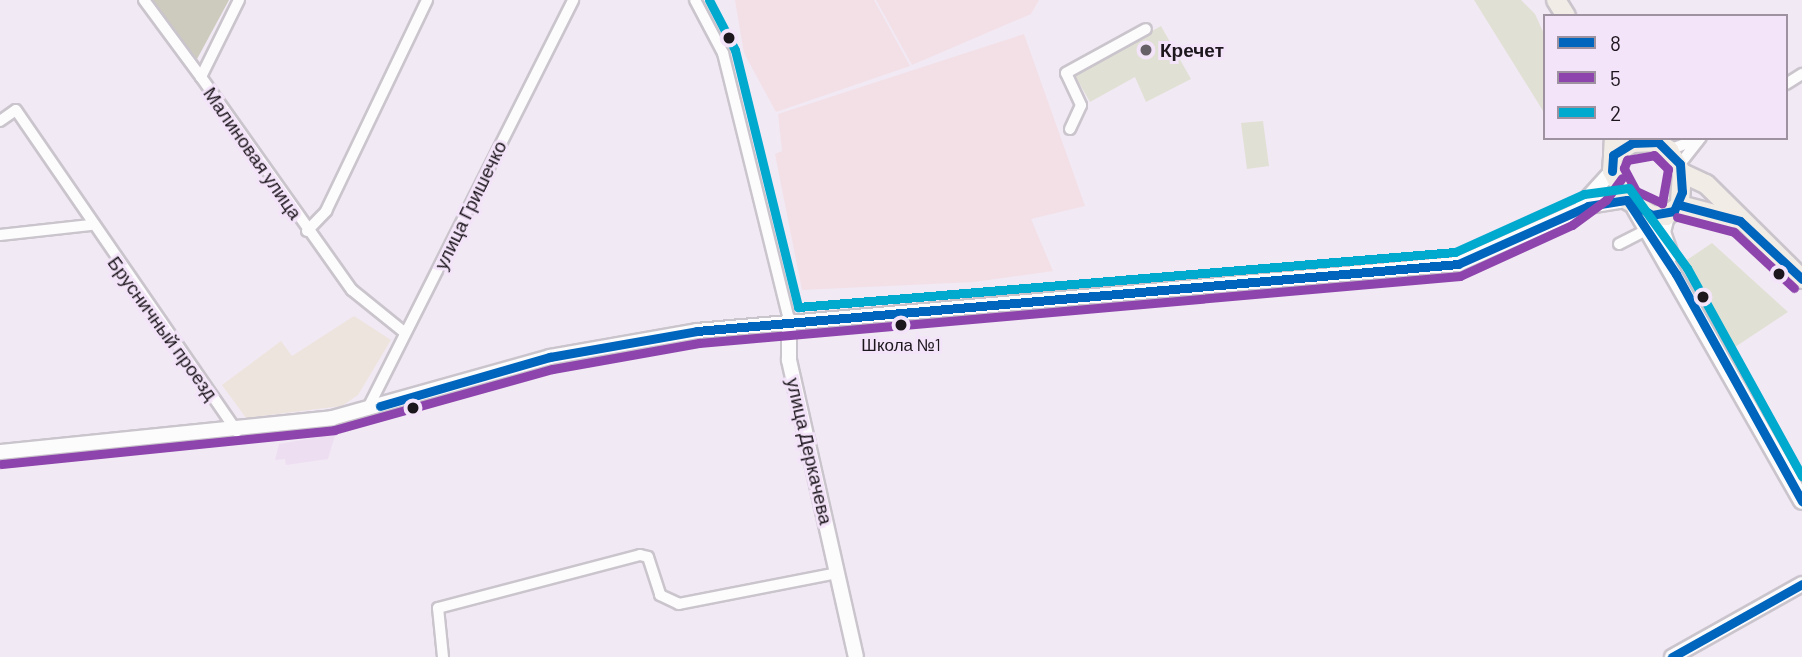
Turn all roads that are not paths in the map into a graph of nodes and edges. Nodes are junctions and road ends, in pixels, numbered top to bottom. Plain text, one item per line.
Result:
1 (144, 0) edge
2 (239, 0) edge
3 (427, 0) edge
4 (573, 0) edge
5 (695, 0) edge
6 (1146, 29) dead end
7 (201, 77) junction
8 (0, 121) edge
9 (1070, 129) dead end
10 (1698, 140) edge
11 (1698, 140) edge
12 (1668, 154) edge
13 (1613, 155) edge
14 (1631, 204) junction
15 (1673, 210) junction
16 (1566, 215) junction
17 (1740, 221) junction
18 (90, 225) junction
19 (1646, 230) junction
20 (307, 231) junction
21 (0, 235) edge
22 (1619, 244) dead end
23 (1676, 274) junction
24 (1802, 279) edge
25 (789, 320) junction
26 (404, 332) junction
27 (367, 410) junction
28 (237, 431) junction
29 (0, 452) edge
30 (1802, 501) edge
31 (838, 577) junction
32 (1802, 584) edge
33 (443, 657) edge
34 (856, 657) edge
35 (1672, 657) edge

1 - 7 street
2 - 7 street, Малиновая улица
3 - 20 street, Малиновая улица
4 - 26 street, улица Гришечко
5 - 25 street
6 - 9 street
7 - 20 street, Малиновая улица
8 - 18 street, Брусничный проезд
10 - 12 street
11 - 12 street
12 - 13 main road
12 - 15 main road
12 - 17 main road
13 - 14 main road
13 - 16 street
14 - 15 main road
14 - 16 street
14 - 19 main road
15 - 17 main road
15 - 23 main road
16 - 25 street
17 - 24 main road
18 - 21 street
18 - 28 street, Брусничный проезд
19 - 22 street
19 - 23 main road
20 - 26 street, Малиновая улица
23 - 30 main road
25 - 27 street
25 - 31 street, улица Деркачева
26 - 27 street, улица Гришечко
27 - 28 street
28 - 29 street
31 - 33 street
31 - 34 street, улица Деркачева
32 - 35 street

